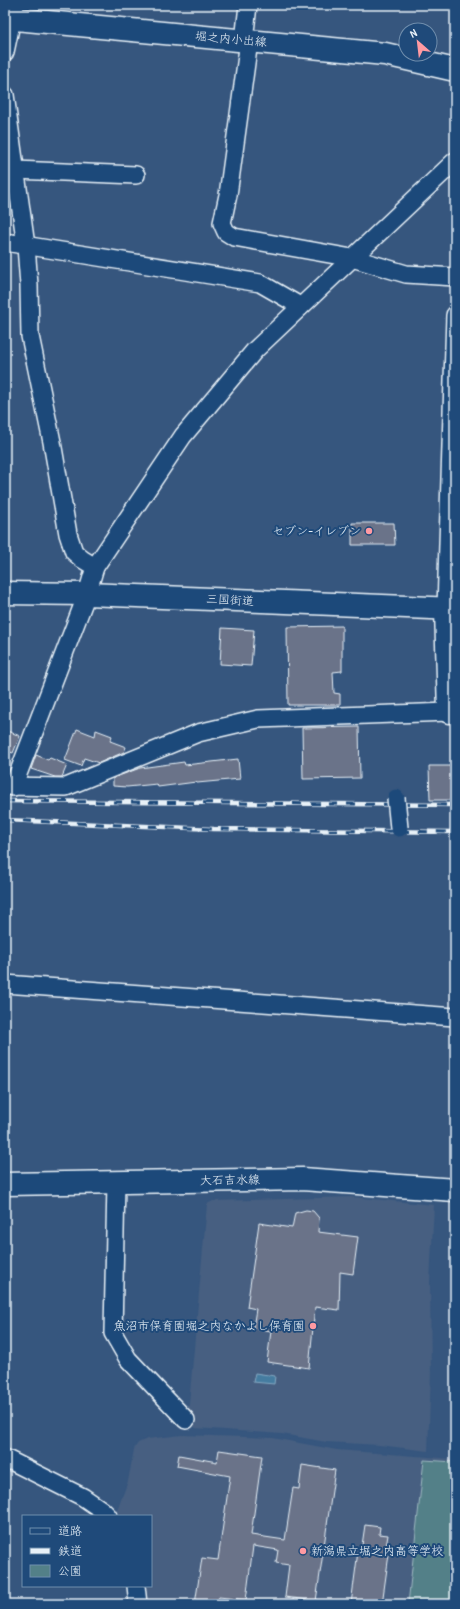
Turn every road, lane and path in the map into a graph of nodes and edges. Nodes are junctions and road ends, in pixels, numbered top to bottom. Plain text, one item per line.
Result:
1 (248, 5) edge
2 (11, 14) edge
3 (246, 41) junction
4 (5, 52) edge
5 (455, 70) edge
6 (5, 95) edge
7 (455, 161) edge
8 (15, 170) junction
9 (136, 175) dead end
10 (5, 242) edge
11 (26, 246) junction
12 (352, 258) junction
13 (455, 277) edge
14 (300, 306) junction
15 (455, 315) edge
16 (453, 444) edge
17 (95, 567) junction
18 (5, 593) edge
19 (87, 594) junction
20 (450, 609) edge
21 (449, 712) joint
22 (9, 786) edge
23 (396, 798) dead end
24 (398, 828) dead end
25 (5, 984) edge
26 (455, 1017) edge
27 (116, 1182) junction
28 (5, 1184) edge
29 (455, 1190) edge
30 (186, 1420) dead end
31 (5, 1458) edge
32 (107, 1515) edge
33 (136, 1587) edge
34 (138, 1604) edge

1 - 3 street
2 - 3 main road, 堀之内小出線
2 - 4 street
3 - 5 main road, 堀之内小出線
3 - 12 street
6 - 8 street
7 - 12 street
8 - 9 street
8 - 11 street
10 - 11 street
11 - 14 street
11 - 17 street
12 - 13 street
12 - 14 street
14 - 17 street
15 - 16 street
16 - 20 street
17 - 19 street
18 - 19 main road, 三国街道
19 - 20 main road, 三国街道
19 - 22 street
20 - 21 main road
21 - 22 street
23 - 24 street, bridge
25 - 26 street
27 - 28 main road, 大石吉水線
27 - 29 main road, 大石吉水線
27 - 30 street
31 - 32 street
33 - 34 street

